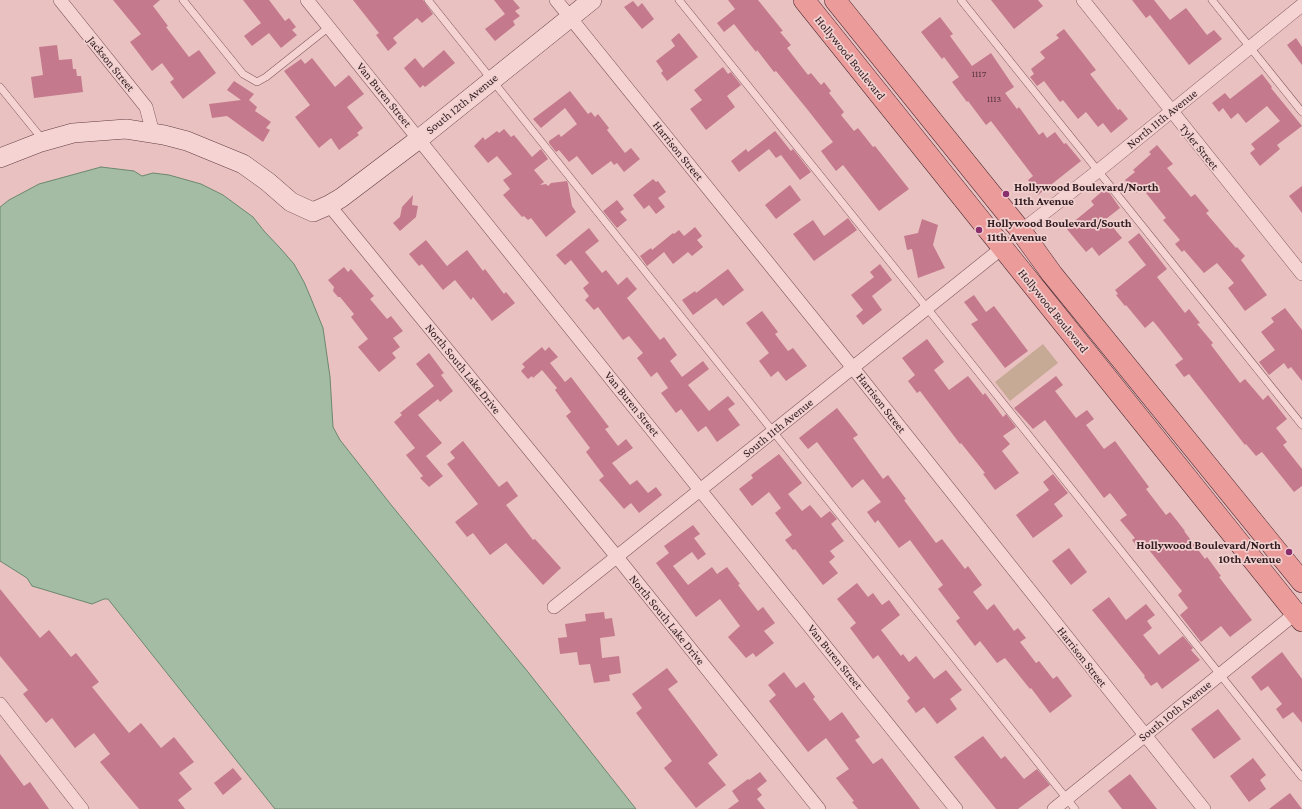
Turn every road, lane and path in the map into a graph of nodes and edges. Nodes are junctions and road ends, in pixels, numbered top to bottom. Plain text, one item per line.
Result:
1 (60, 0) edge
2 (183, 0) edge
3 (307, 0) edge
4 (428, 0) edge
5 (556, 0) edge
6 (592, 0) edge
7 (679, 0) edge
8 (804, 0) edge
9 (836, 0) edge
10 (961, 0) edge
11 (1083, 0) edge
12 (1212, 0) edge
13 (1302, 5) edge
14 (570, 18) junction
15 (329, 27) junction
16 (1250, 47) junction
17 (492, 80) junction
18 (0, 87) edge
19 (1171, 111) junction
20 (1302, 112) edge
21 (153, 133) junction
22 (419, 139) junction
23 (44, 141) junction
24 (0, 158) edge
25 (1098, 171) junction
26 (954, 187) junction
27 (329, 205) junction
28 (1021, 231) junction
29 (1002, 248) junction
30 (1052, 274) junction
31 (1302, 274) edge
32 (927, 308) junction
33 (853, 368) junction
34 (1302, 425) edge
35 (773, 432) junction
36 (701, 490) junction
37 (617, 557) junction
38 (1302, 582) edge
39 (554, 607) dead end
40 (1299, 617) edge
41 (1220, 675) junction
42 (0, 704) edge
43 (1145, 736) junction
44 (1302, 777) edge
45 (1067, 799) junction
46 (82, 809) edge
47 (819, 809) edge
48 (956, 809) edge
49 (1054, 809) edge
50 (1075, 809) edge
51 (1204, 809) edge

1 - 21 street, Jackson Street
2 - 15 lane
3 - 15 street, Van Buren Street
4 - 17 lane
5 - 14 street, Harrison Street
6 - 14 street, South 12th Avenue
7 - 32 lane
8 - 26 main road, Hollywood Boulevard
9 - 28 main road, Hollywood Boulevard
10 - 25 lane
11 - 19 street, Tyler Street
12 - 16 lane
13 - 16 street, North 11th Avenue
14 - 17 street, South 12th Avenue
14 - 33 street, Harrison Street
15 - 22 street, Van Buren Street
16 - 19 street, North 11th Avenue
16 - 20 lane
17 - 22 street, South 12th Avenue
17 - 35 lane
18 - 23 lane
19 - 25 street, North 11th Avenue
19 - 31 street, Tyler Street
21 - 23 street
21 - 27 street
22 - 27 street, South 12th Avenue
22 - 36 street, Van Buren Street
23 - 24 street
25 - 28 street, North 11th Avenue
25 - 34 lane
26 - 28 main road
26 - 29 main road, Hollywood Boulevard
27 - 37 street, North South Lake Drive
28 - 30 main road, Hollywood Boulevard
29 - 30 main road
29 - 32 street, South 11th Avenue
29 - 40 main road, Hollywood Boulevard
30 - 38 main road, Hollywood Boulevard
32 - 33 street, South 11th Avenue
32 - 41 lane
33 - 35 street, South 11th Avenue
33 - 43 street, Harrison Street
35 - 36 street, South 11th Avenue
35 - 45 lane
36 - 37 street, South 11th Avenue
36 - 48 street, Van Buren Street
37 - 39 street, South 11th Avenue
37 - 47 street, North South Lake Drive
40 - 41 street, South 10th Avenue
41 - 43 street, South 10th Avenue
41 - 44 lane
42 - 46 street
43 - 45 street, South 10th Avenue
43 - 51 street, Harrison Street
45 - 49 street, South 10th Avenue
45 - 50 lane

